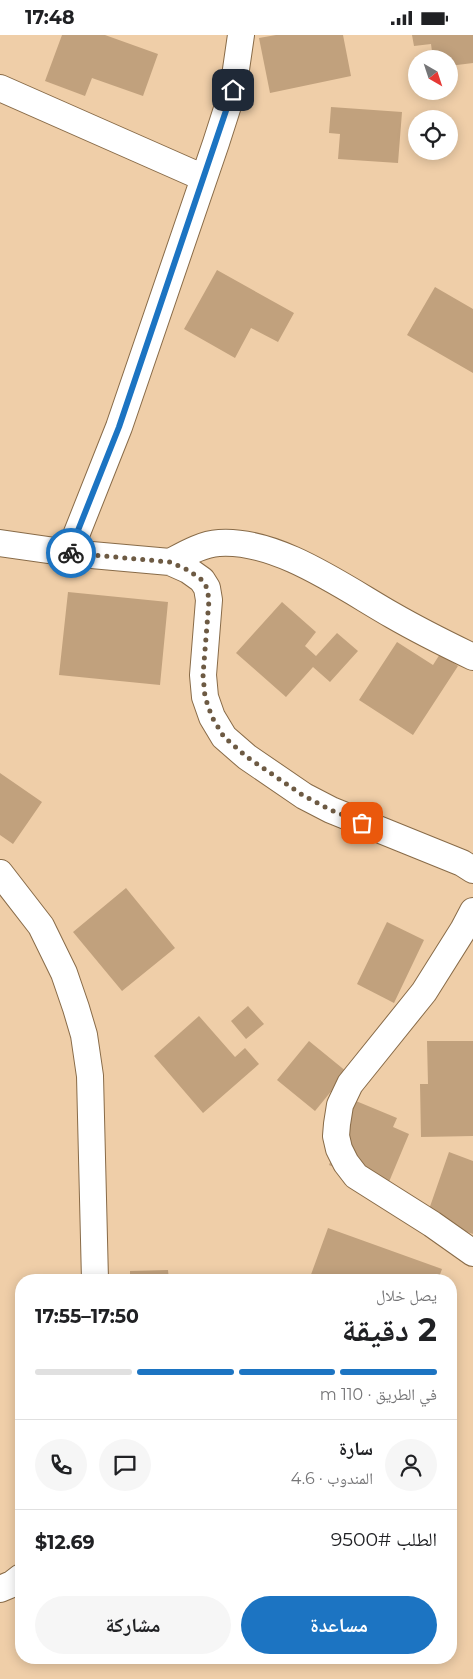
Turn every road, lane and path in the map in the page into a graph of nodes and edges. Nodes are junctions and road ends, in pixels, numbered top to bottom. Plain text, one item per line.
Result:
1 (241, 35) edge
2 (0, 88) edge
3 (204, 178) junction
4 (0, 543) edge
5 (69, 553) junction
6 (170, 562) junction
7 (473, 657) edge
8 (473, 870) edge
9 (0, 873) edge
10 (473, 911) edge
11 (473, 1253) edge
12 (95, 1274) edge
13 (15, 1582) edge
14 (0, 1589) edge

1 - 3 street
2 - 3 street
3 - 5 street
4 - 5 street
5 - 6 street
6 - 7 street
6 - 8 street
9 - 12 street
10 - 11 street
13 - 14 street

